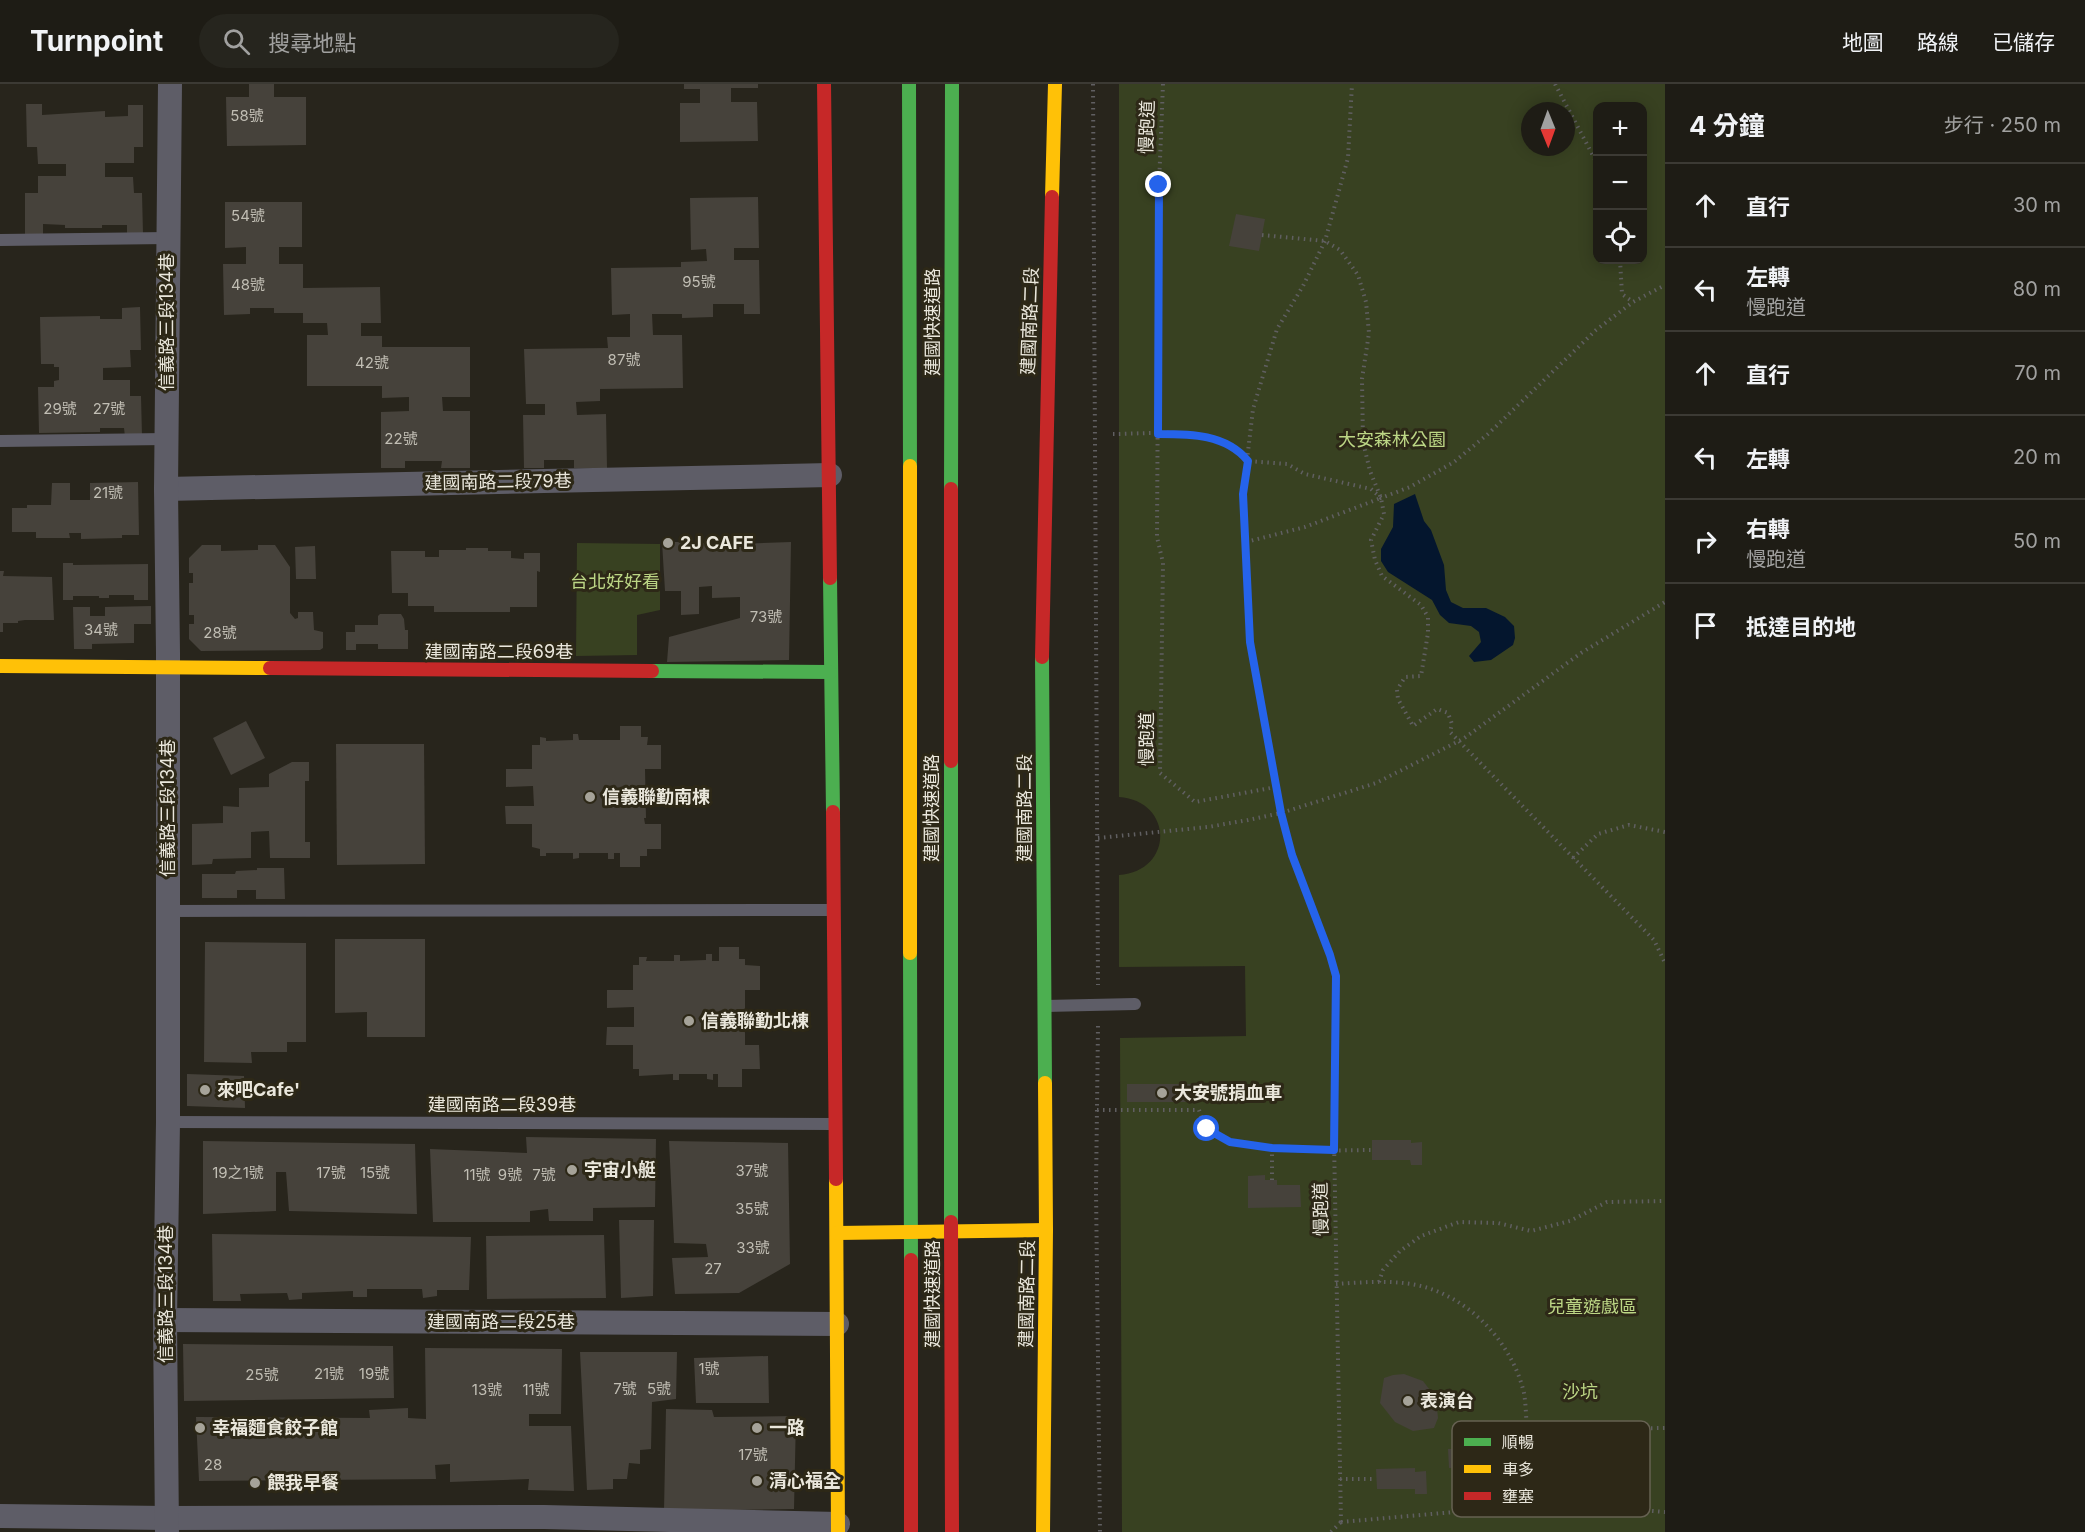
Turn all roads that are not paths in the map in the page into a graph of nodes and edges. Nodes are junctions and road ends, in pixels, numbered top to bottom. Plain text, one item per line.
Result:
1 (170, 84) edge
2 (824, 84) edge
3 (909, 84) edge
4 (952, 84) edge
5 (1055, 84) edge
6 (168, 238) junction
7 (0, 240) edge
8 (166, 440) junction
9 (0, 441) edge
10 (830, 476) junction
11 (166, 489) junction
12 (0, 666) edge
13 (168, 668) junction
14 (830, 672) junction
15 (835, 910) junction
16 (168, 911) junction
17 (1135, 1004) dead end
18 (1044, 1006) junction
19 (168, 1122) junction
20 (836, 1124) junction
21 (1046, 1230) junction
22 (837, 1233) junction
23 (165, 1320) junction
24 (837, 1324) junction
25 (0, 1515) edge
26 (166, 1525) edge
27 (838, 1528) edge
28 (911, 1532) edge
29 (952, 1532) edge
30 (1042, 1532) edge

1 - 6 street, 信義路三段134巷
2 - 10 main road
3 - 28 main road, 建國快速道路
4 - 29 main road, 建國快速道路
5 - 18 main road, 建國南路二段
6 - 7 lane
6 - 8 street, 信義路三段134巷
8 - 9 lane
8 - 11 street, 信義路三段134巷
10 - 11 street, 建國南路二段79巷
10 - 14 main road
11 - 13 street, 信義路三段134巷
12 - 13 main road, 建國南路二段69巷
13 - 14 main road, 建國南路二段69巷
13 - 16 street, 信義路三段134巷
14 - 15 main road
15 - 16 lane
15 - 20 main road
16 - 19 street, 信義路三段134巷
17 - 18 lane
18 - 21 main road, 建國南路二段
19 - 20 lane, 建國南路二段39巷
19 - 23 street, 信義路三段134巷
20 - 22 main road
21 - 22 main road
21 - 30 main road, 建國南路二段
22 - 24 main road
23 - 24 street, 建國南路二段25巷
23 - 26 street, 信義路三段134巷
24 - 27 main road
25 - 26 street
26 - 27 street

